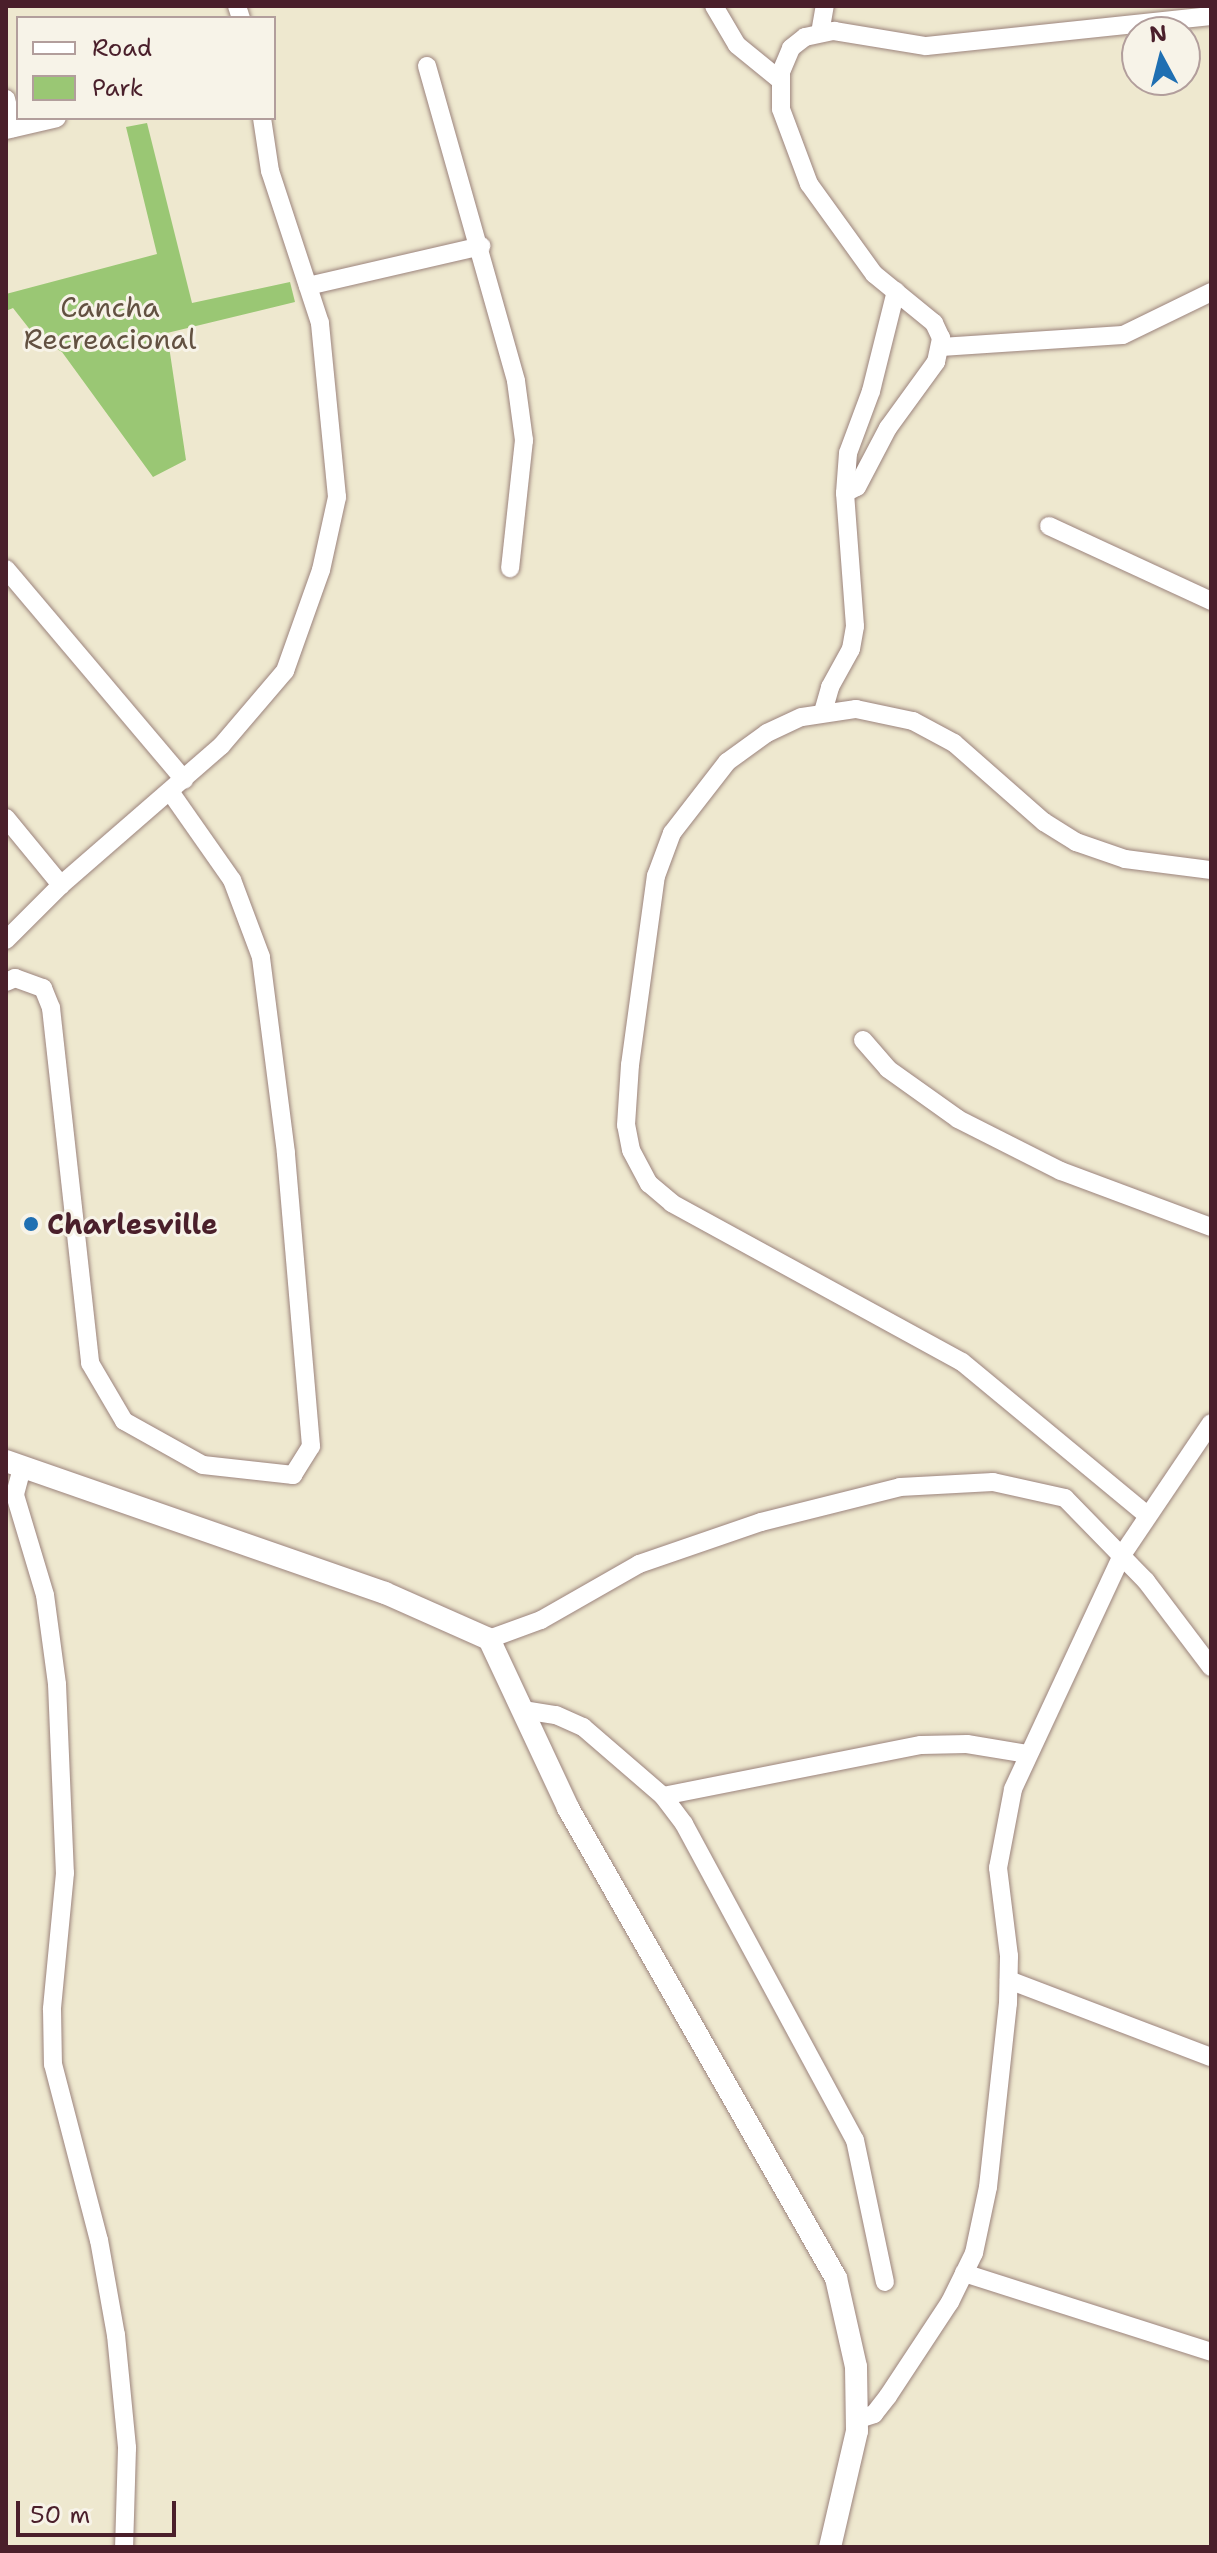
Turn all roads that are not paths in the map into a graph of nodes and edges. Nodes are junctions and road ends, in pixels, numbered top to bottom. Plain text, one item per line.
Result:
1 (714, 6) edge
2 (825, 6) edge
3 (1211, 16) edge
4 (820, 33) junction
5 (427, 66) dead end
6 (780, 80) junction
7 (6, 99) edge
8 (48, 120) edge
9 (262, 120) edge
10 (10, 129) edge
11 (481, 246) junction
12 (308, 286) junction
13 (896, 291) junction
14 (1211, 292) edge
15 (941, 347) junction
16 (845, 493) junction
17 (1049, 526) dead end
18 (510, 568) dead end
19 (6, 569) edge
20 (1211, 601) edge
21 (823, 712) junction
22 (177, 786) junction
23 (6, 818) edge
24 (1211, 870) edge
25 (61, 885) junction
26 (6, 940) edge
27 (6, 982) edge
28 (863, 1040) dead end
29 (1211, 1227) edge
30 (1211, 1423) edge
31 (14, 1464) edge
32 (1147, 1515) junction
33 (1122, 1555) junction
34 (489, 1639) junction
35 (1211, 1667) edge
36 (523, 1710) junction
37 (1028, 1754) junction
38 (663, 1796) junction
39 (1009, 1980) junction
40 (1211, 2057) edge
41 (964, 2273) junction
42 (885, 2282) dead end
43 (1211, 2352) edge
44 (856, 2420) junction
45 (124, 2547) edge
46 (830, 2547) edge

1 - 6 street
2 - 4 street
3 - 4 street
4 - 6 street
5 - 11 street
6 - 13 street
7 - 10 street
8 - 10 street
9 - 12 street
11 - 12 street
11 - 18 street
12 - 22 street
13 - 15 street
13 - 16 street
14 - 15 street
15 - 16 street
16 - 21 street
17 - 20 street
19 - 22 street
21 - 24 street
21 - 32 street
22 - 25 street
22 - 27 street
23 - 25 street
25 - 26 street
28 - 29 street
30 - 32 street
31 - 34 street
31 - 45 street
32 - 33 street
33 - 34 street
33 - 35 street
33 - 37 street
34 - 36 street
36 - 38 street
36 - 44 street
37 - 38 street
37 - 39 street
38 - 42 street
39 - 40 street
39 - 41 street
41 - 43 street
41 - 44 street
44 - 46 street

